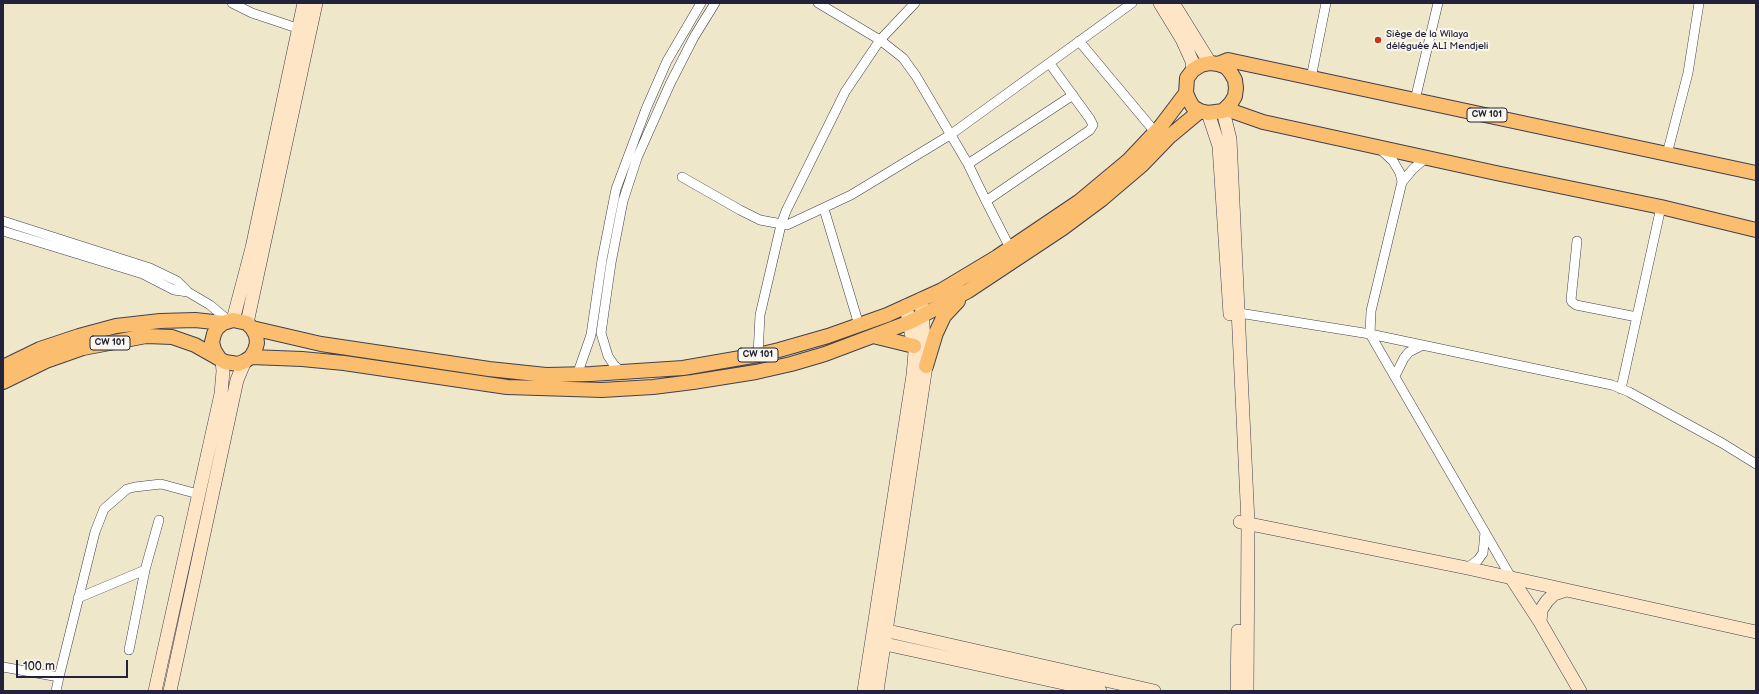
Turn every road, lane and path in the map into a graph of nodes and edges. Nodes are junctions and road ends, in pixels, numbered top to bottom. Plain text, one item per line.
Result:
1 (232, 3) edge
2 (304, 3) edge
3 (316, 3) edge
4 (701, 3) edge
5 (715, 3) edge
6 (818, 3) edge
7 (915, 3) edge
8 (1132, 3) edge
9 (1160, 3) edge
10 (1173, 3) edge
11 (1326, 3) edge
12 (1438, 3) edge
13 (1699, 3) edge
14 (305, 31) junction
15 (880, 40) junction
16 (1079, 41) junction
17 (1214, 63) junction
18 (1050, 64) junction
19 (1193, 70) junction
20 (1311, 78) junction
21 (1186, 93) junction
22 (1073, 96) junction
23 (1415, 100) junction
24 (1224, 110) junction
25 (1204, 112) junction
26 (1155, 132) junction
27 (950, 135) junction
28 (1374, 145) junction
29 (1667, 154) junction
30 (1427, 158) junction
31 (968, 164) junction
32 (1756, 172) edge
33 (682, 177) dead end
34 (1402, 182) junction
35 (986, 202) junction
36 (1661, 207) junction
37 (824, 209) junction
38 (3, 221) edge
39 (780, 225) junction
40 (1756, 230) edge
41 (3, 231) edge
42 (611, 238) junction
43 (1578, 242) dead end
44 (1010, 248) junction
45 (968, 291) junction
46 (188, 292) junction
47 (921, 300) junction
48 (906, 306) junction
49 (1234, 312) junction
50 (923, 315) junction
51 (1637, 317) junction
52 (228, 321) junction
53 (910, 322) junction
54 (859, 325) junction
55 (250, 326) junction
56 (1370, 334) junction
57 (873, 336) junction
58 (1423, 345) junction
59 (918, 350) junction
60 (758, 355) junction
61 (221, 359) junction
62 (248, 359) junction
63 (926, 366) junction
64 (3, 367) edge
65 (623, 373) junction
66 (577, 375) junction
67 (1395, 376) junction
68 (3, 382) edge
69 (1620, 389) junction
70 (1756, 464) edge
71 (198, 494) junction
72 (900, 499) junction
73 (159, 520) dead end
74 (1244, 523) junction
75 (1485, 530) junction
76 (1467, 568) junction
77 (145, 570) junction
78 (1512, 579) junction
79 (1566, 590) junction
80 (78, 598) junction
81 (1540, 622) junction
82 (881, 629) junction
83 (1756, 632) edge
84 (879, 643) junction
85 (129, 650) dead end
86 (3, 667) edge
87 (59, 677) junction
88 (56, 691) edge
89 (155, 691) edge
90 (170, 691) edge
91 (864, 691) edge
92 (877, 691) edge
93 (1100, 691) edge
94 (1154, 691) edge
95 (1237, 691) edge
96 (1247, 691) edge
97 (1580, 691) edge

1 - 14 street
2 - 14 main road
3 - 14 main road
4 - 42 street
5 - 42 street
6 - 15 street
7 - 15 street
8 - 16 street
9 - 19 main road
10 - 17 main road
11 - 20 street
12 - 23 street
13 - 29 street
14 - 52 main road
14 - 55 main road
15 - 27 street
15 - 39 street
16 - 18 street
16 - 26 street
17 - 19 main road
17 - 20 main road, CW 101
17 - 24 main road
18 - 22 street
18 - 27 street
19 - 21 main road
20 - 23 main road, CW 101
21 - 25 main road
21 - 26 main road, CW 101
22 - 31 street
22 - 35 street
23 - 29 main road, CW 101
24 - 25 main road
24 - 28 main road
24 - 49 main road
25 - 45 main road, CW 101
25 - 49 main road
26 - 44 main road, CW 101
27 - 31 street
27 - 37 street
28 - 30 main road
28 - 34 street
29 - 32 main road, CW 101
30 - 34 street
30 - 36 main road
31 - 35 street
33 - 39 street
34 - 56 street
35 - 44 street
36 - 40 main road
36 - 51 street
37 - 39 street
37 - 54 street
38 - 46 street
39 - 60 street
41 - 46 street
42 - 65 street
42 - 66 street
43 - 51 street
44 - 47 main road, CW 101
45 - 50 main road, CW 101
45 - 63 main road
46 - 52 street
47 - 48 main road, CW 101
47 - 50 main road
48 - 53 main road
48 - 54 main road, CW 101
49 - 56 street
49 - 74 main road
50 - 53 main road, CW 101
50 - 59 main road
51 - 69 street
52 - 55 main road
52 - 61 main road
52 - 64 main road, CW 101
53 - 57 main road, CW 101
53 - 59 main road
54 - 60 main road, CW 101
55 - 62 main road
55 - 66 main road, CW 101
56 - 58 street
56 - 67 street
57 - 59 main road
57 - 62 main road, CW 101
58 - 67 street
58 - 69 street
59 - 63 main road
59 - 72 main road
60 - 65 main road, CW 101
61 - 62 main road
61 - 68 main road, CW 101
61 - 71 main road
62 - 90 main road
63 - 72 main road
65 - 66 main road, CW 101
67 - 75 street
69 - 70 street
71 - 80 street
71 - 89 main road
72 - 82 main road
73 - 77 street
74 - 76 main road
74 - 95 main road
74 - 96 main road
75 - 76 street
75 - 78 street
76 - 78 main road
77 - 80 street
77 - 85 street
78 - 79 main road
78 - 81 main road
79 - 81 main road
79 - 83 main road
80 - 87 street
81 - 97 main road
82 - 84 main road
82 - 94 main road
84 - 91 main road
84 - 92 main road
84 - 93 main road
86 - 87 street
87 - 88 street

